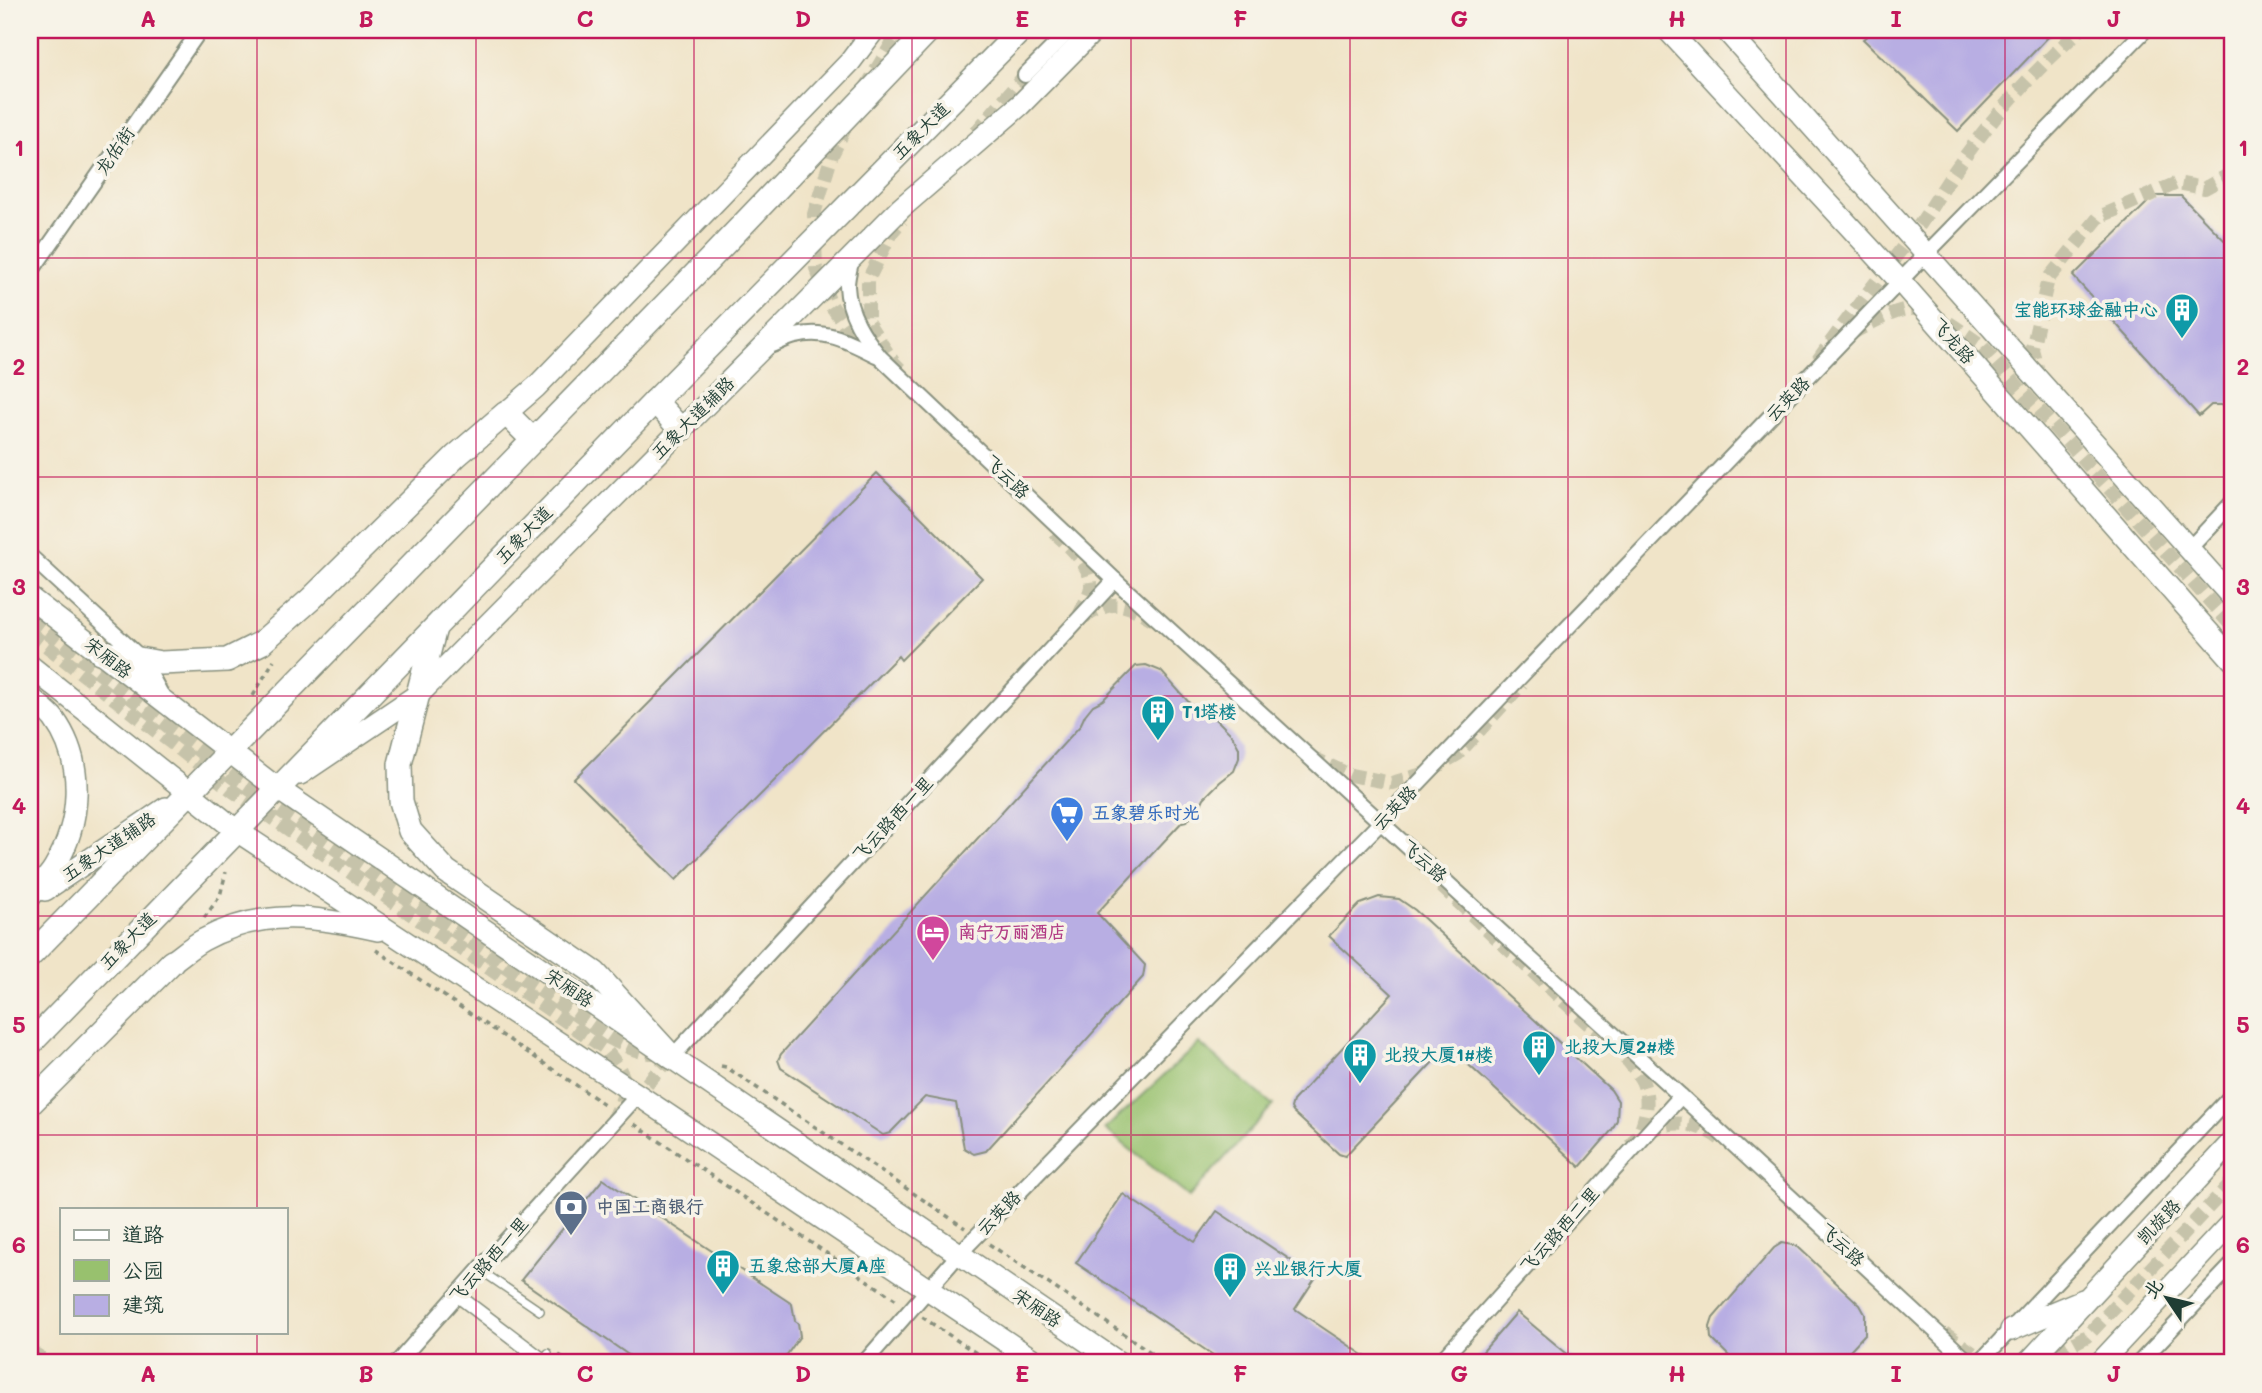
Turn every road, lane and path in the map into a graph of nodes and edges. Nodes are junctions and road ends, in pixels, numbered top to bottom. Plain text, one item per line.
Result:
1 (200, 30) edge
2 (874, 30) edge
3 (929, 30) edge
4 (1021, 30) edge
5 (1070, 30) edge
6 (1094, 30) edge
7 (1668, 30) edge
8 (1726, 30) edge
9 (2145, 30) edge
10 (1025, 75) tunnel mouth
11 (1927, 253) junction
12 (852, 258) junction
13 (30, 273) edge
14 (1900, 281) junction
15 (760, 350) junction
16 (880, 357) junction
17 (655, 401) junction
18 (506, 413) junction
19 (681, 430) junction
20 (533, 440) junction
21 (2232, 503) edge
22 (2189, 549) junction
23 (30, 556) edge
24 (1115, 580) junction
25 (2232, 597) edge
26 (30, 598) edge
27 (435, 627) junction
28 (100, 652) junction
29 (277, 655) dead end
30 (142, 659) junction
31 (2232, 659) edge
32 (30, 666) edge
33 (419, 694) junction
34 (30, 697) edge
35 (251, 701) dead end
36 (166, 704) junction
37 (229, 752) junction
38 (278, 789) junction
39 (188, 793) junction
40 (1381, 822) junction
41 (237, 831) junction
42 (227, 870) dead end
43 (30, 899) edge
44 (204, 918) dead end
45 (355, 925) junction
46 (393, 933) junction
47 (30, 956) edge
48 (172, 962) joint
49 (30, 1044) edge
50 (672, 1057) junction
51 (712, 1065) dead end
52 (638, 1095) junction
53 (2232, 1095) edge
54 (1681, 1096) junction
55 (30, 1104) edge
56 (620, 1114) junction
57 (2232, 1142) edge
58 (2232, 1222) edge
59 (977, 1236) junction
60 (958, 1254) junction
61 (2232, 1265) edge
62 (480, 1269) junction
63 (926, 1289) junction
64 (457, 1295) junction
65 (2089, 1298) junction
66 (910, 1309) junction
67 (540, 1311) dead end
68 (2011, 1330) junction
69 (548, 1353) dead end
70 (2108, 1358) edge
71 (30, 1359) edge
72 (36, 1363) edge
73 (397, 1363) edge
74 (541, 1363) edge
75 (864, 1363) edge
76 (990, 1363) edge
77 (1038, 1363) edge
78 (1119, 1363) edge
79 (1167, 1363) edge
80 (1439, 1363) edge
81 (1970, 1363) edge
82 (1979, 1363) edge
83 (2028, 1363) edge
84 (2139, 1363) edge

1 - 13 street, 龙佑街
2 - 18 street
3 - 20 main road
4 - 17 main road, 五象大道
5 - 10 street
6 - 12 street, 五象大道辅路
7 - 14 street, 飞龙路
8 - 11 street
9 - 11 street, 云英路
11 - 14 street, 云英路
11 - 22 street
12 - 15 street, 五象大道辅路
12 - 16 street, 飞云路
14 - 31 street, 飞龙路
14 - 40 street, 云英路
15 - 16 street, 飞云路
15 - 19 street, 五象大道辅路
16 - 24 street, 飞云路
17 - 19 main road
17 - 27 main road, 五象大道
18 - 20 main road
18 - 30 main road
19 - 33 street, 五象大道辅路
20 - 37 main road
21 - 22 street
22 - 25 street
23 - 30 street
24 - 40 street, 飞云路
24 - 50 street, 飞云路西一里
26 - 28 street, 宋厢路
27 - 33 main road
27 - 38 main road, 五象大道
28 - 30 main road
28 - 36 street, 宋厢路
29 - 35 path
30 - 36 street
32 - 39 street
33 - 38 street, 五象大道辅路
33 - 50 main road
34 - 43 street
36 - 37 street, 宋厢路
37 - 38 street, 宋厢路
37 - 39 main road
38 - 41 main road, 五象大道
38 - 50 street, 宋厢路
39 - 41 street
39 - 43 street, 五象大道辅路
39 - 47 main road
40 - 54 street, 飞云路
40 - 59 street, 云英路
41 - 46 street
41 - 49 main road, 五象大道
42 - 44 path
45 - 46 street
45 - 48 street
45 - 56 path
46 - 52 street
48 - 55 main road
50 - 60 street, 宋厢路
51 - 59 path
52 - 56 street, 飞云路西一里
52 - 63 street
53 - 68 street
54 - 80 street, 飞云路西二里
54 - 81 street, 飞云路
56 - 62 street, 飞云路西一里
56 - 66 path
57 - 65 street, 凯旋路
58 - 70 street
59 - 60 street, 云英路
59 - 79 path
60 - 63 street, 云英路
60 - 78 street, 宋厢路
61 - 84 street
62 - 64 street, 飞云路西一里
62 - 67 lane
63 - 66 street, 云英路
63 - 77 street
64 - 69 lane
64 - 73 street, 飞云路西一里
64 - 74 lane
65 - 68 street
65 - 83 street, 凯旋路
66 - 75 street, 云英路
66 - 76 path
68 - 82 street
71 - 72 street

